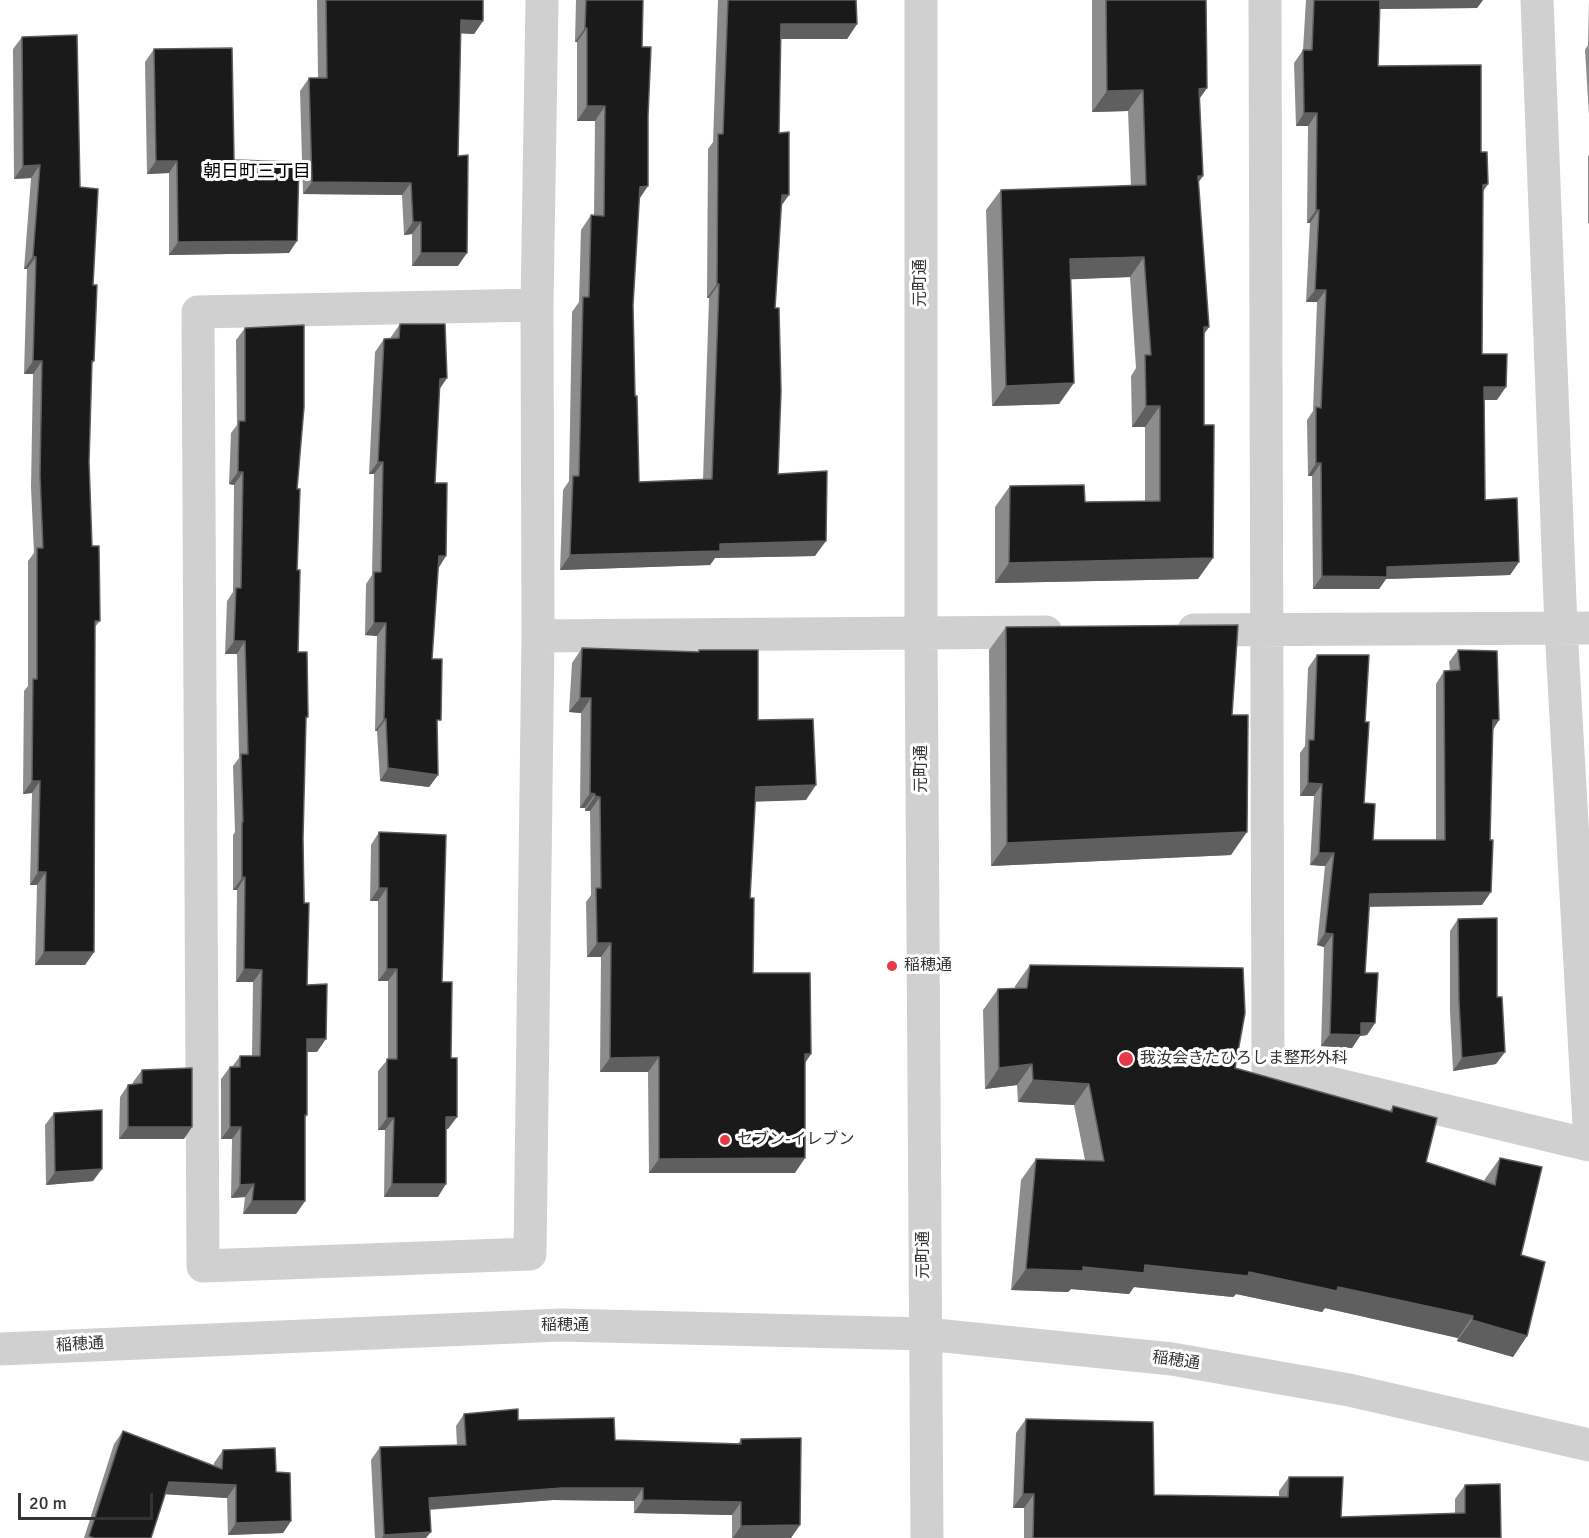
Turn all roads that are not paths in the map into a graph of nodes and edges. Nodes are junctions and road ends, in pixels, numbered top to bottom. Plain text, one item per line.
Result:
1 (542, 0) edge
2 (921, 0) edge
3 (1265, 0) edge
4 (1537, 0) edge
5 (537, 305) junction
6 (1575, 628) edge
7 (1268, 629) junction
8 (1160, 630) edge
9 (1076, 631) edge
10 (921, 633) junction
11 (538, 636) junction
12 (1589, 1124) edge
13 (1589, 1145) edge
14 (925, 1334) junction
15 (0, 1349) edge
16 (1589, 1445) edge
17 (927, 1538) edge

1 - 5 street
2 - 10 street, 元町通
3 - 7 street
4 - 6 street
5 - 11 street
5 - 11 street
6 - 7 street
6 - 12 street
7 - 8 street
7 - 13 street
9 - 10 street
10 - 11 street
10 - 14 street, 元町通
14 - 15 street, 稲穂通
14 - 16 street, 稲穂通
14 - 17 street, 元町通

